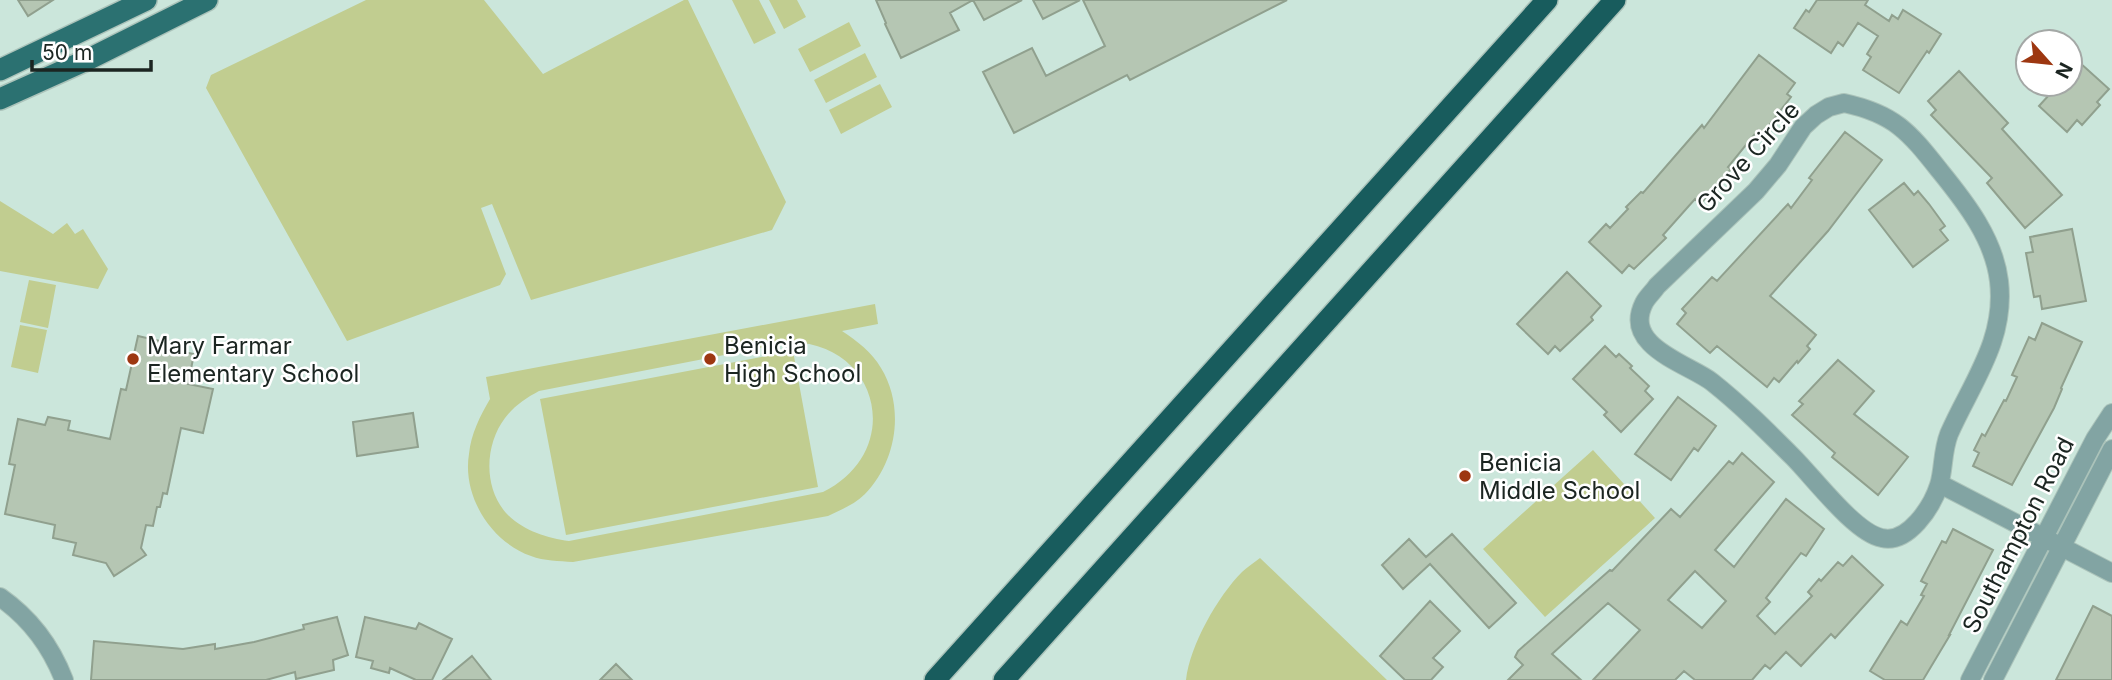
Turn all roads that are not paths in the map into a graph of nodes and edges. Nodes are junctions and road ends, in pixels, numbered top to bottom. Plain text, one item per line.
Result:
1 (146, 0) edge
2 (207, 0) edge
3 (1540, 0) edge
4 (1547, 0) edge
5 (1615, 0) edge
6 (1510, 41) junction
7 (0, 70) edge
8 (0, 99) edge
9 (2112, 413) edge
10 (2112, 449) edge
11 (1940, 484) junction
12 (2044, 538) junction
13 (2061, 546) junction
14 (2112, 573) edge
15 (0, 597) edge
16 (64, 680) edge
17 (935, 680) edge
18 (1004, 680) edge
19 (1970, 680) edge
20 (1993, 680) edge

1 - 7 main road
2 - 8 main road
3 - 6 highway
4 - 6 highway
5 - 18 highway
6 - 17 highway
9 - 12 street, Southampton Road
10 - 13 street, Southampton Road
11 - 11 street, Grove Circle
11 - 12 street
12 - 13 street
12 - 19 street, Southampton Road
13 - 14 street
13 - 20 street, Southampton Road
15 - 16 street

